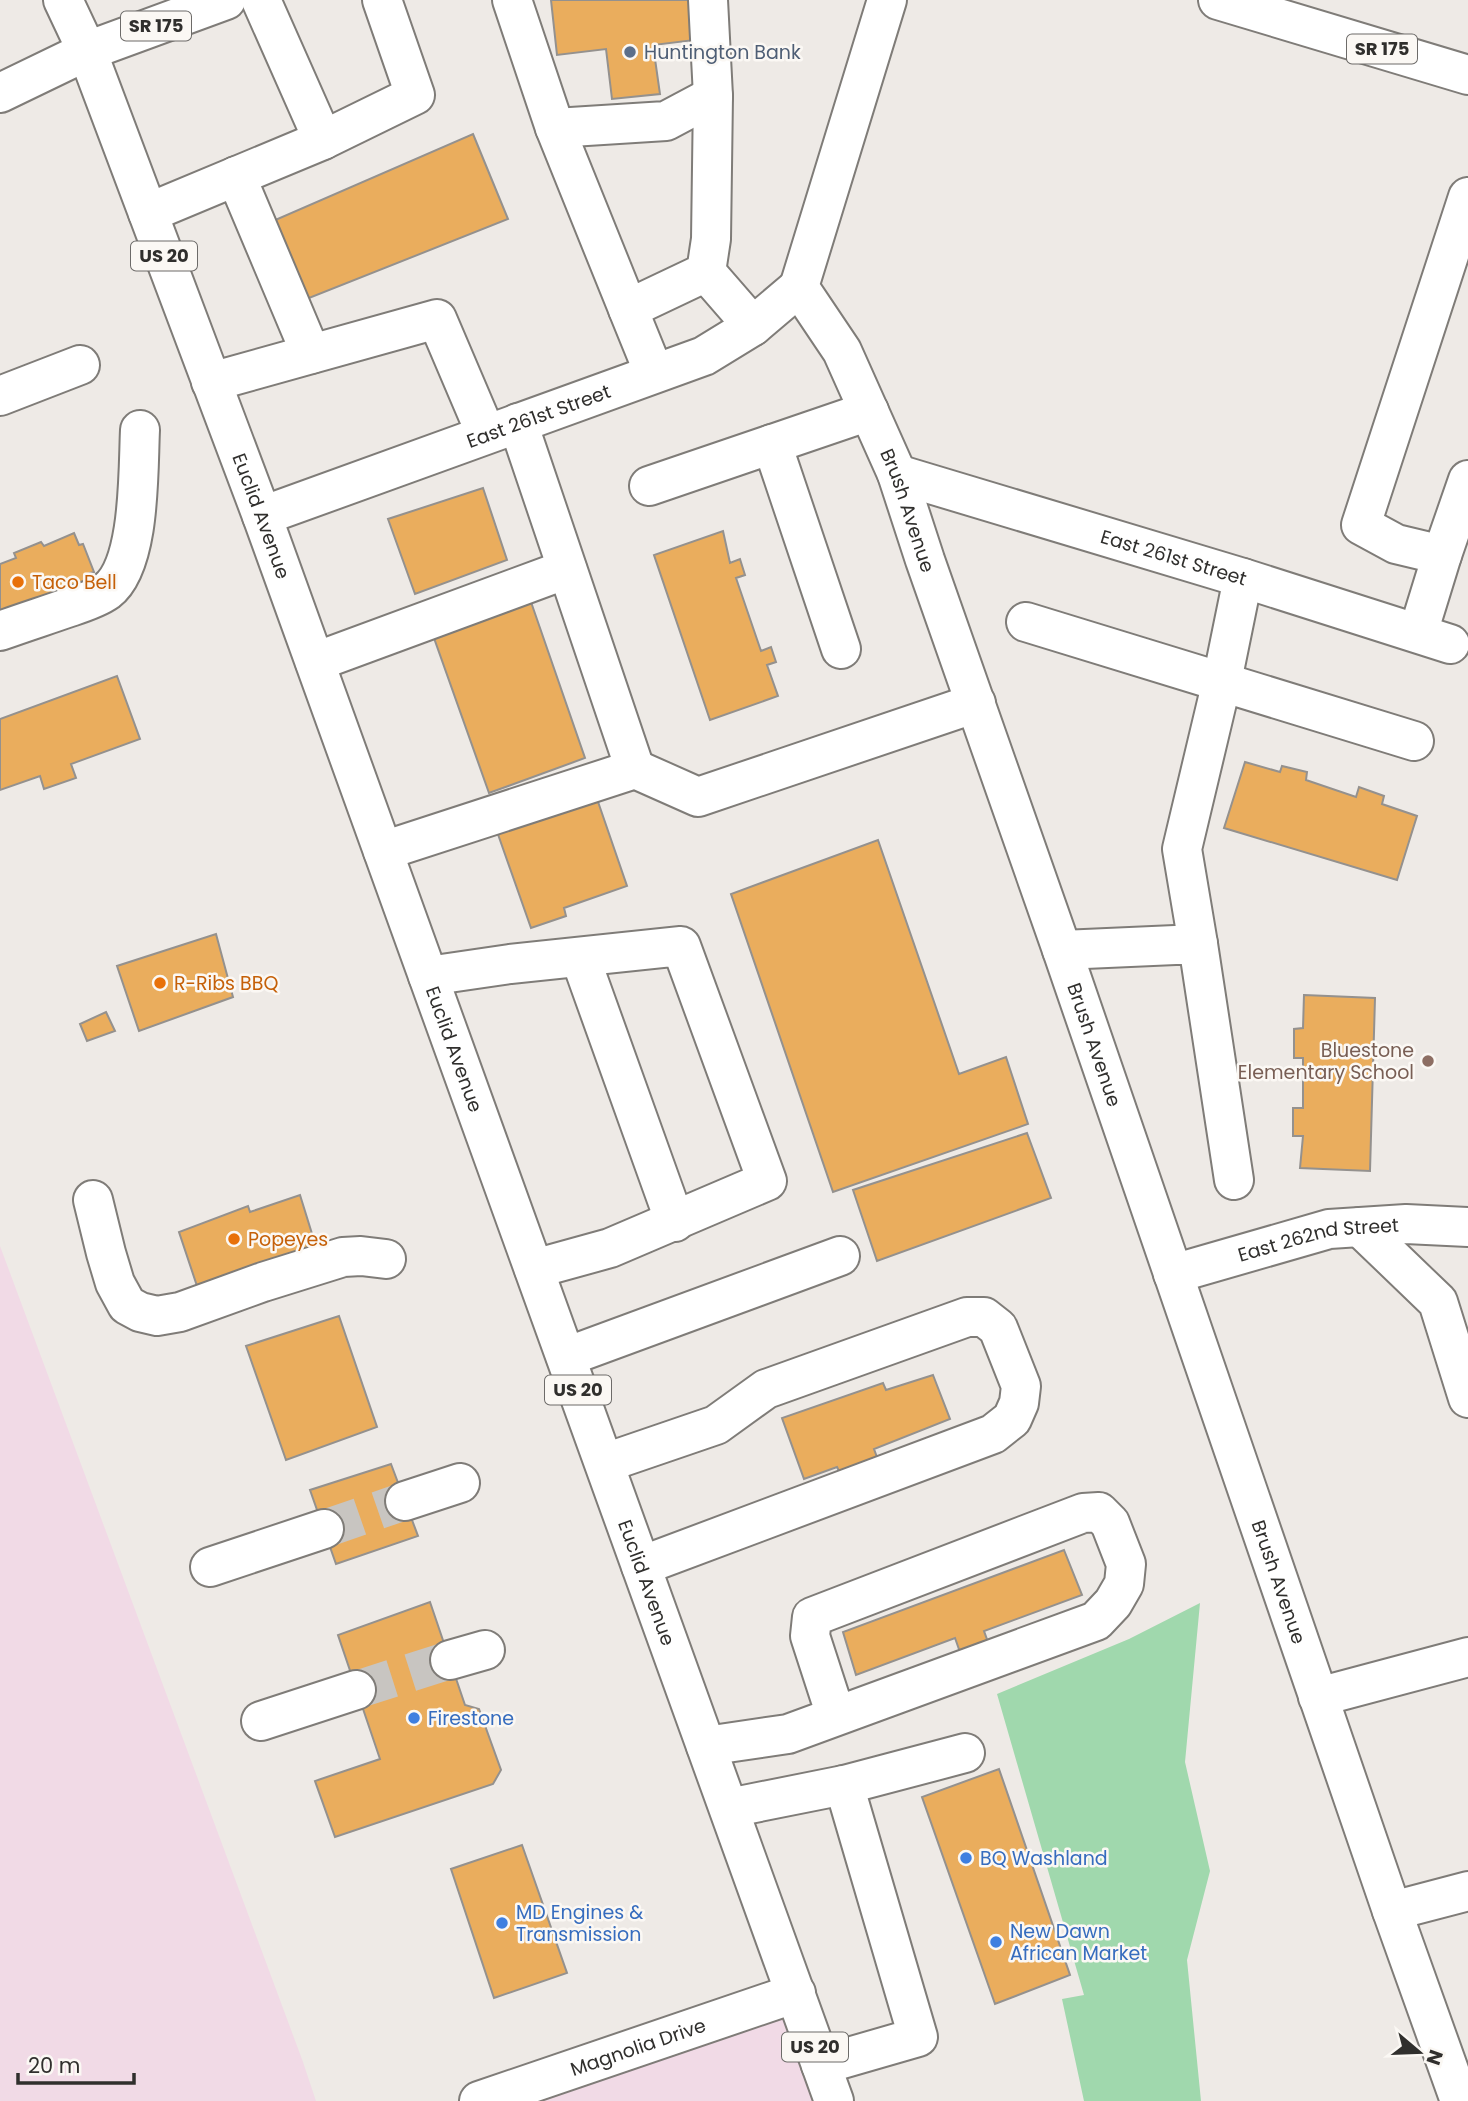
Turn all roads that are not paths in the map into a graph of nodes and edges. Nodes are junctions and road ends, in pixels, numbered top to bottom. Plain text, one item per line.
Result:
1 (64, 0) edge
2 (226, 0) edge
3 (261, 0) edge
4 (382, 0) edge
5 (512, 0) edge
6 (708, 0) edge
7 (887, 0) edge
8 (1218, 0) edge
9 (87, 51) junction
10 (1468, 75) edge
11 (0, 93) edge
12 (713, 96) junction
13 (555, 128) junction
14 (323, 140) junction
15 (236, 176) junction
16 (1466, 208) edge
17 (148, 214) junction
18 (706, 272) junction
19 (800, 287) junction
20 (628, 309) junction
21 (753, 326) junction
22 (311, 354) junction
23 (80, 365) dead end
24 (654, 373) junction
25 (211, 382) junction
26 (0, 396) edge
27 (869, 411) junction
28 (502, 428) junction
29 (140, 430) dead end
30 (772, 444) junction
31 (897, 474) junction
32 (1468, 480) edge
33 (649, 485) dead end
34 (262, 516) junction
35 (1442, 555) junction
36 (567, 569) junction
37 (1243, 579) junction
38 (1026, 621) dead end
39 (0, 631) edge
40 (841, 649) dead end
41 (315, 662) junction
42 (1222, 681) junction
43 (976, 703) junction
44 (1415, 741) dead end
45 (635, 769) junction
46 (383, 852) junction
47 (1198, 944) junction
48 (1062, 950) junction
49 (580, 957) junction
50 (428, 976) junction
51 (1234, 1180) dead end
52 (93, 1199) dead end
53 (675, 1222) junction
54 (1360, 1227) junction
55 (1468, 1227) edge
56 (840, 1256) dead end
57 (386, 1259) dead end
58 (534, 1269) junction
59 (1173, 1273) junction
60 (566, 1357) junction
61 (1468, 1398) edge
62 (605, 1463) junction
63 (460, 1483) dead end
64 (405, 1501) tunnel mouth
65 (324, 1529) tunnel mouth
66 (641, 1566) junction
67 (210, 1567) dead end
68 (1468, 1657) edge
69 (356, 1690) tunnel mouth
70 (1318, 1697) junction
71 (836, 1716) junction
72 (261, 1721) dead end
73 (706, 1746) junction
74 (965, 1753) dead end
75 (845, 1785) junction
76 (729, 1808) junction
77 (1468, 1891) edge
78 (1392, 1911) junction
79 (796, 1993) junction
80 (821, 2065) junction
81 (479, 2101) edge
82 (834, 2101) edge
83 (1460, 2101) edge

1 - 9 street, Euclid Avenue / US 20
2 - 9 street, SR 175
3 - 14 street
4 - 14 street
5 - 13 street
6 - 12 street
7 - 19 street
8 - 10 street, SR 175
9 - 11 street, SR 175
9 - 17 street, Euclid Avenue / US 20
12 - 13 street
12 - 18 street
13 - 20 street
14 - 15 street
15 - 17 street
15 - 22 street
16 - 35 street
17 - 25 street, Euclid Avenue / US 20
18 - 20 street
18 - 21 street
19 - 21 street, East 261st Street
19 - 27 street, Brush Avenue
20 - 24 street
21 - 24 street, East 261st Street
22 - 25 street
22 - 28 street
23 - 26 street
24 - 28 street, East 261st Street
25 - 34 street, Euclid Avenue / US 20
27 - 30 street
27 - 31 street, Brush Avenue
28 - 34 street, East 261st Street
28 - 36 street
29 - 39 street
30 - 33 street
30 - 40 street
31 - 37 street, East 261st Street
31 - 43 street, Brush Avenue
32 - 35 street
34 - 41 street, Euclid Avenue / US 20
35 - 37 street, East 261st Street
36 - 41 street
36 - 45 street
37 - 42 street
38 - 42 street
41 - 46 street, Euclid Avenue / US 20
42 - 44 street
42 - 47 street
43 - 45 street
43 - 48 street, Brush Avenue
45 - 46 street
46 - 50 street, Euclid Avenue / US 20
47 - 48 street
47 - 51 street
48 - 59 street, Brush Avenue
49 - 50 street
49 - 53 street
49 - 53 street
50 - 58 street, Euclid Avenue / US 20
52 - 57 street
53 - 58 street
54 - 55 street, East 262nd Street
54 - 59 street, East 262nd Street
54 - 61 street
56 - 60 street
58 - 60 street, Euclid Avenue / US 20
59 - 70 street, Brush Avenue
60 - 62 street, Euclid Avenue / US 20
62 - 66 street, Euclid Avenue / US 20
62 - 66 street
63 - 64 street
65 - 67 street
66 - 73 street, Euclid Avenue / US 20
68 - 70 street
69 - 72 street
70 - 78 street, Brush Avenue
71 - 71 street
71 - 73 street
73 - 76 street, Euclid Avenue / US 20
74 - 75 street
75 - 76 street
75 - 80 street
76 - 79 street, Euclid Avenue / US 20
77 - 78 street
78 - 83 street, Brush Avenue
79 - 80 street, Euclid Avenue / US 20
79 - 81 street, Magnolia Drive
80 - 82 street, Euclid Avenue / US 20

